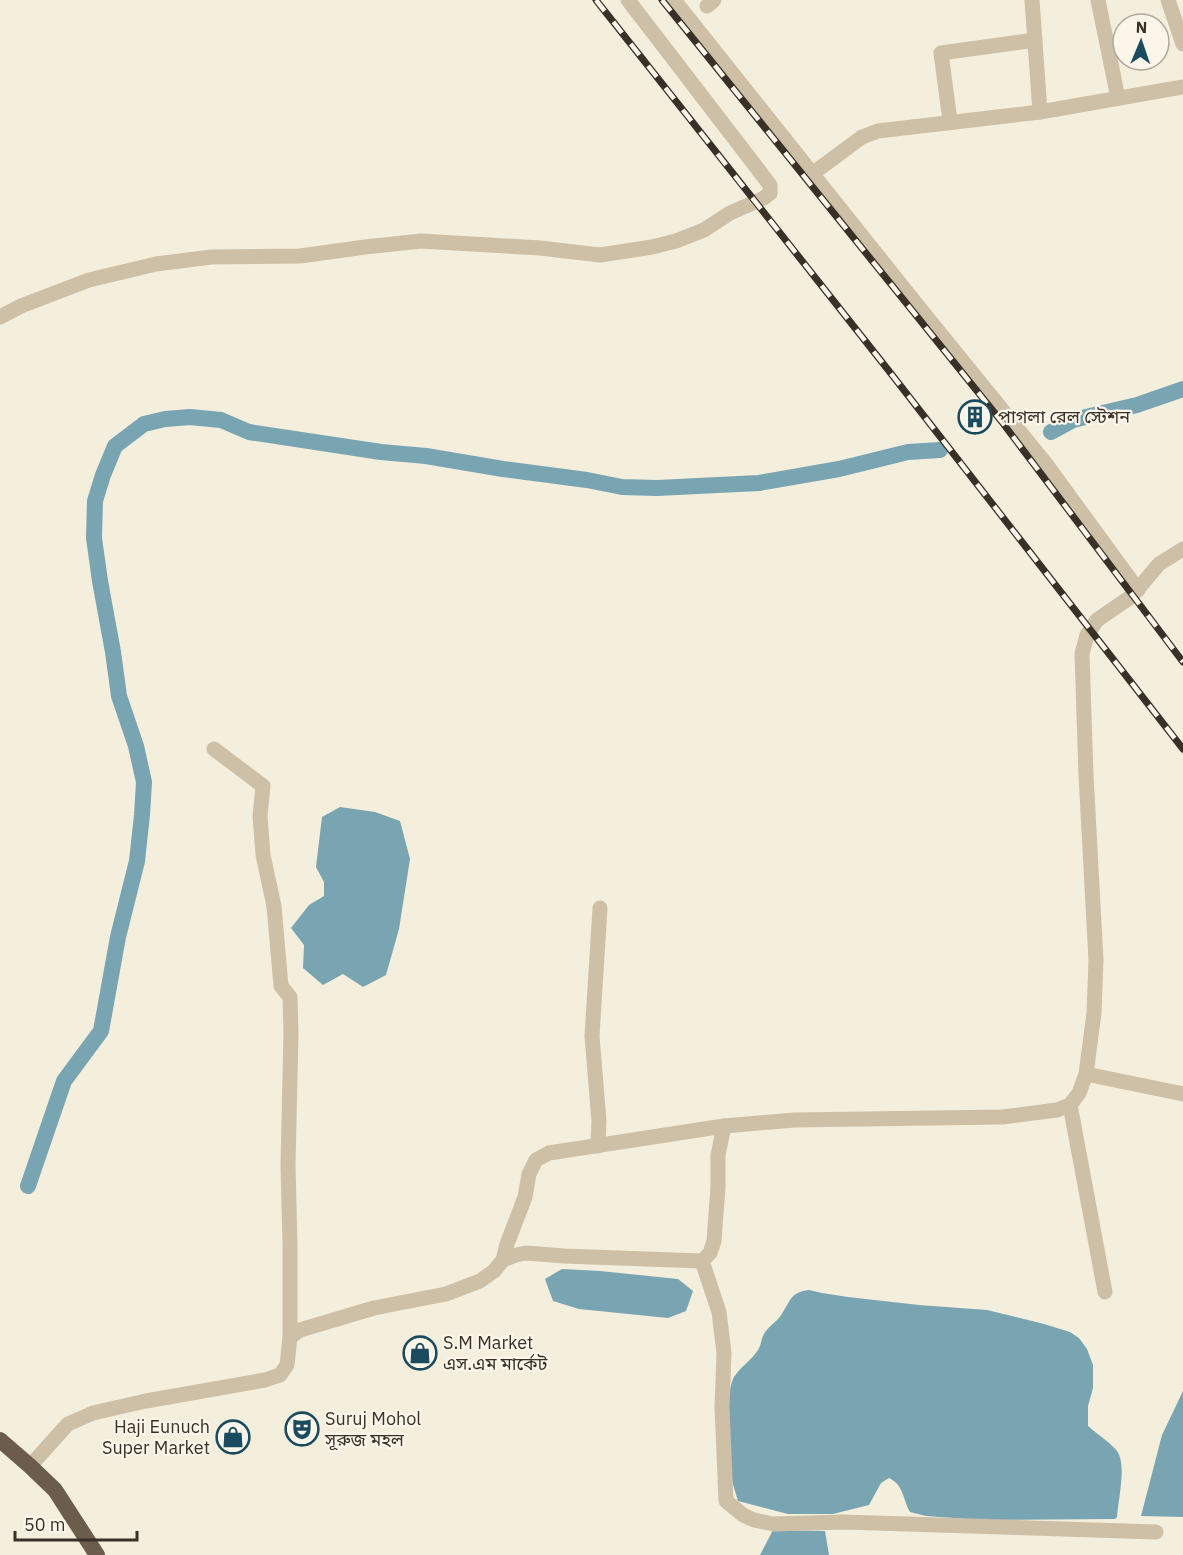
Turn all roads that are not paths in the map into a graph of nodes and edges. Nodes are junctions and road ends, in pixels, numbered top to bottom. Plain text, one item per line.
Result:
1 (628, 0) edge
2 (674, 0) edge
3 (1032, 0) edge
4 (1098, 0) edge
5 (1168, 0) edge
6 (1035, 40) junction
7 (1183, 44) edge
8 (1183, 87) edge
9 (1118, 98) junction
10 (1040, 112) junction
11 (950, 122) junction
12 (812, 174) junction
13 (0, 317) edge
14 (1183, 549) edge
15 (1137, 590) junction
16 (214, 748) dead end
17 (600, 908) dead end
18 (1086, 1074) junction
19 (1183, 1094) edge
20 (1070, 1105) junction
21 (724, 1126) junction
22 (598, 1146) junction
23 (503, 1260) junction
24 (702, 1261) junction
25 (1104, 1292) dead end
26 (290, 1337) junction
27 (0, 1440) edge
28 (30, 1466) junction
29 (1156, 1532) dead end
30 (97, 1555) edge

1 - 13 street
2 - 12 street
3 - 6 street
4 - 9 street
5 - 7 street
6 - 10 street
6 - 11 street
8 - 9 street
9 - 10 street
10 - 11 street
11 - 12 street
12 - 15 street
14 - 15 street
15 - 18 street
16 - 26 street
17 - 22 street
18 - 19 street
18 - 20 street
20 - 21 street
20 - 25 street
21 - 22 street
21 - 24 street
22 - 23 street
23 - 24 street
23 - 26 street
24 - 29 street
26 - 28 street
27 - 28 highway
28 - 30 highway

